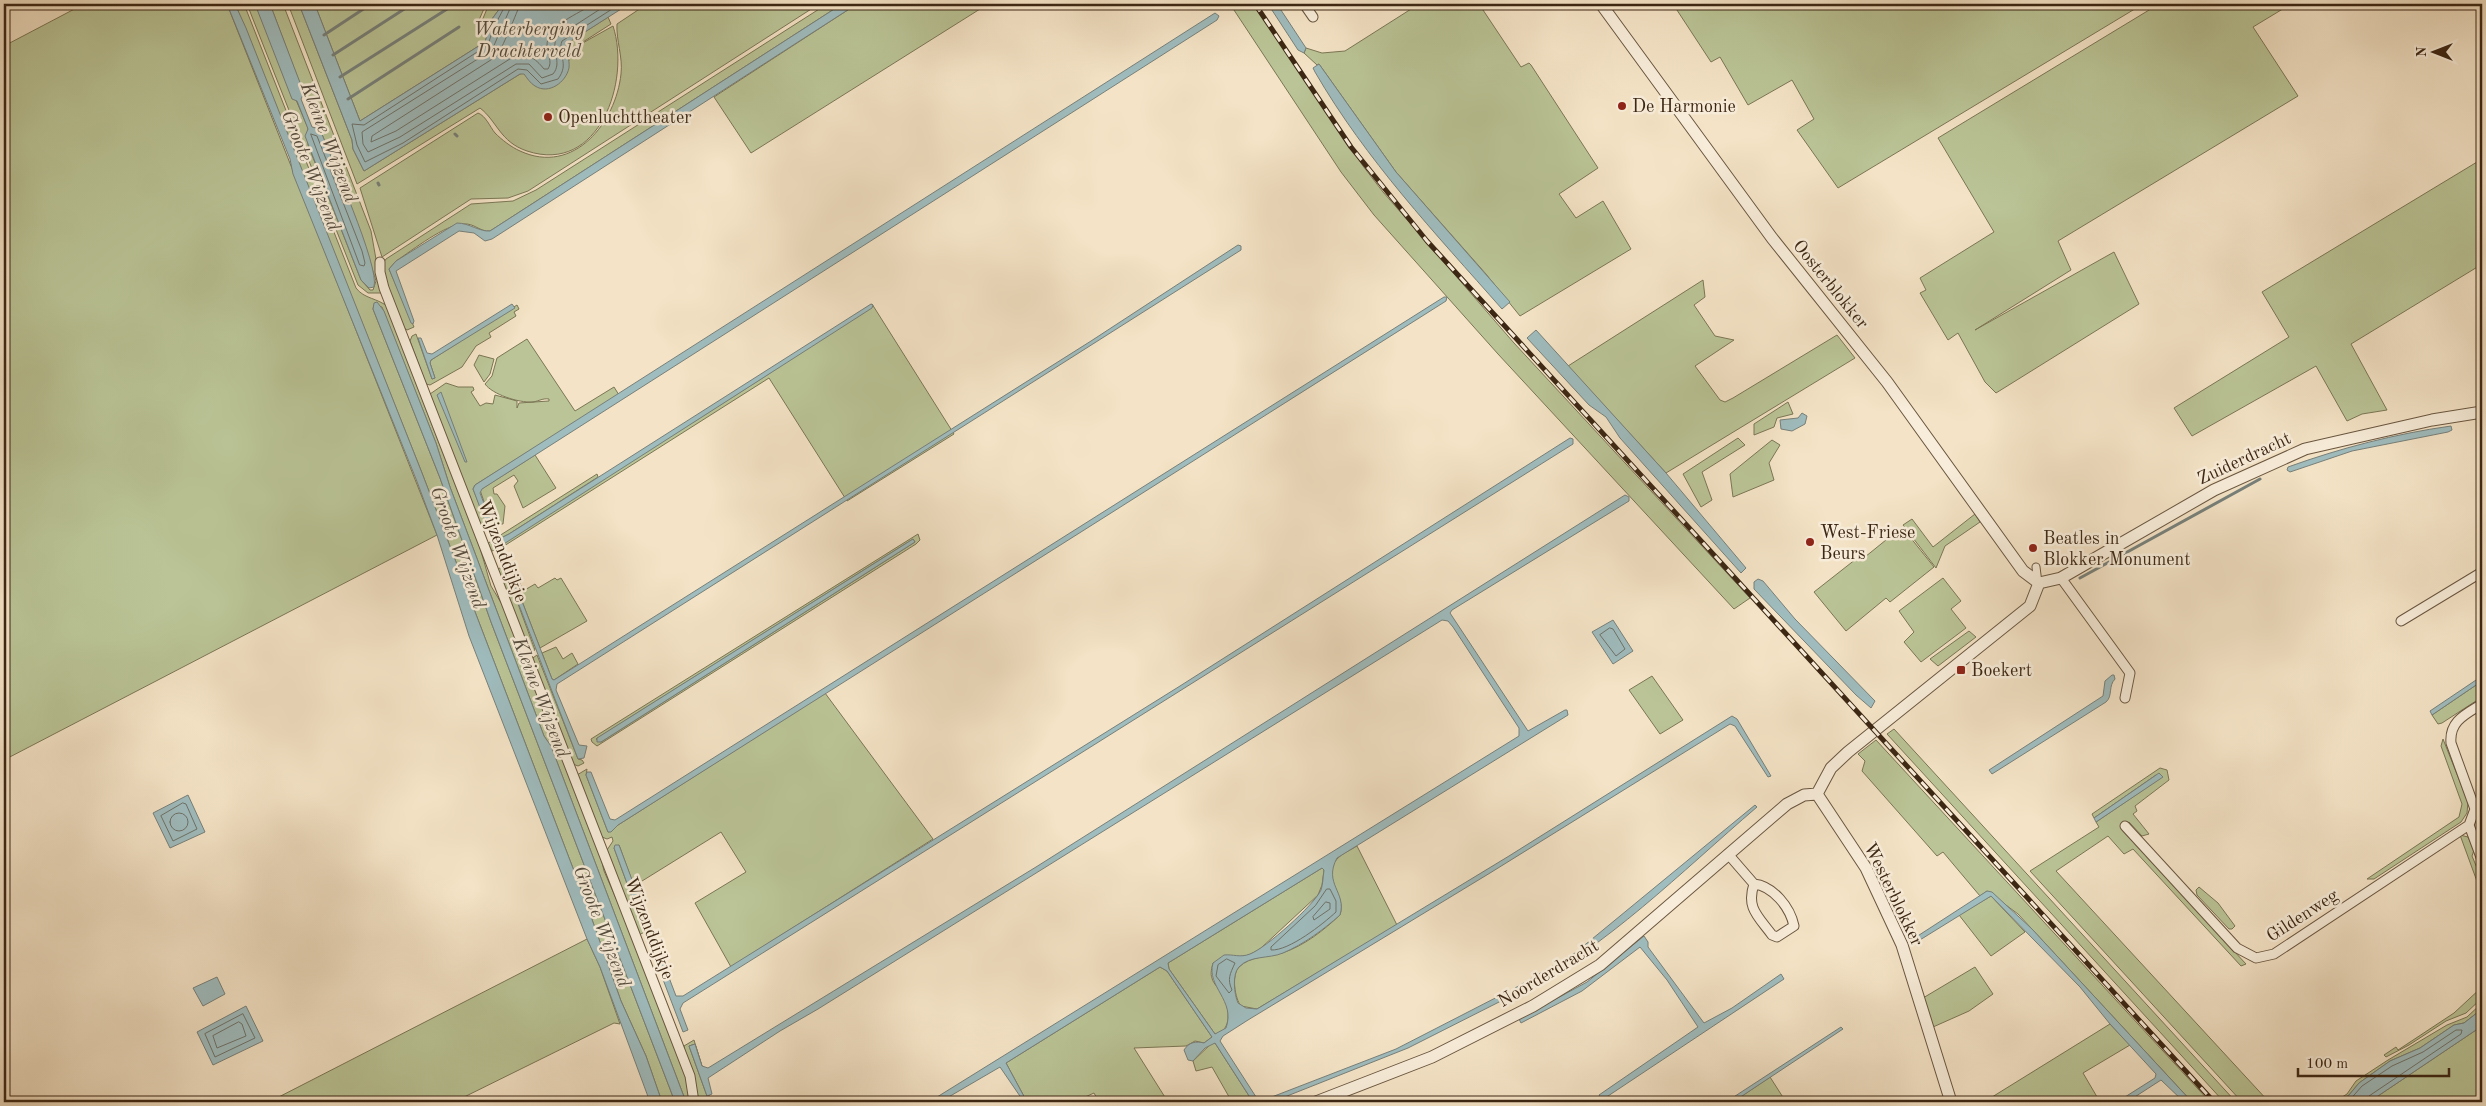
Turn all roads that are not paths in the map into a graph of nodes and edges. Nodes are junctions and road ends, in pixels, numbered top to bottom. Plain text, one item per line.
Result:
1 (1304, 4) edge
2 (1600, 4) edge
3 (1313, 17) dead end
4 (380, 262) dead end
5 (2482, 412) edge
6 (2036, 567) dead end
7 (2482, 572) edge
8 (2060, 578) junction
9 (2038, 583) junction
10 (2401, 621) dead end
11 (2125, 698) dead end
12 (2482, 704) edge
13 (1818, 794) junction
14 (2469, 825) junction
15 (2125, 826) dead end
16 (1728, 854) junction
17 (2482, 860) edge
18 (1754, 884) junction
19 (694, 1102) edge
20 (1316, 1102) edge
21 (1951, 1102) edge

1 - 3 street
2 - 9 street, Oosterblokker
4 - 19 street, Wijzenddijkje
5 - 8 street, Zuiderdracht
6 - 9 street
7 - 10 street
8 - 9 street, Zuiderdracht
8 - 11 street
9 - 13 street
12 - 14 street
13 - 16 street, Noorderdracht
13 - 21 street, Westerblokker
14 - 15 street, Gildenweg
14 - 17 street
16 - 18 street
16 - 20 street, Noorderdracht
18 - 18 street

